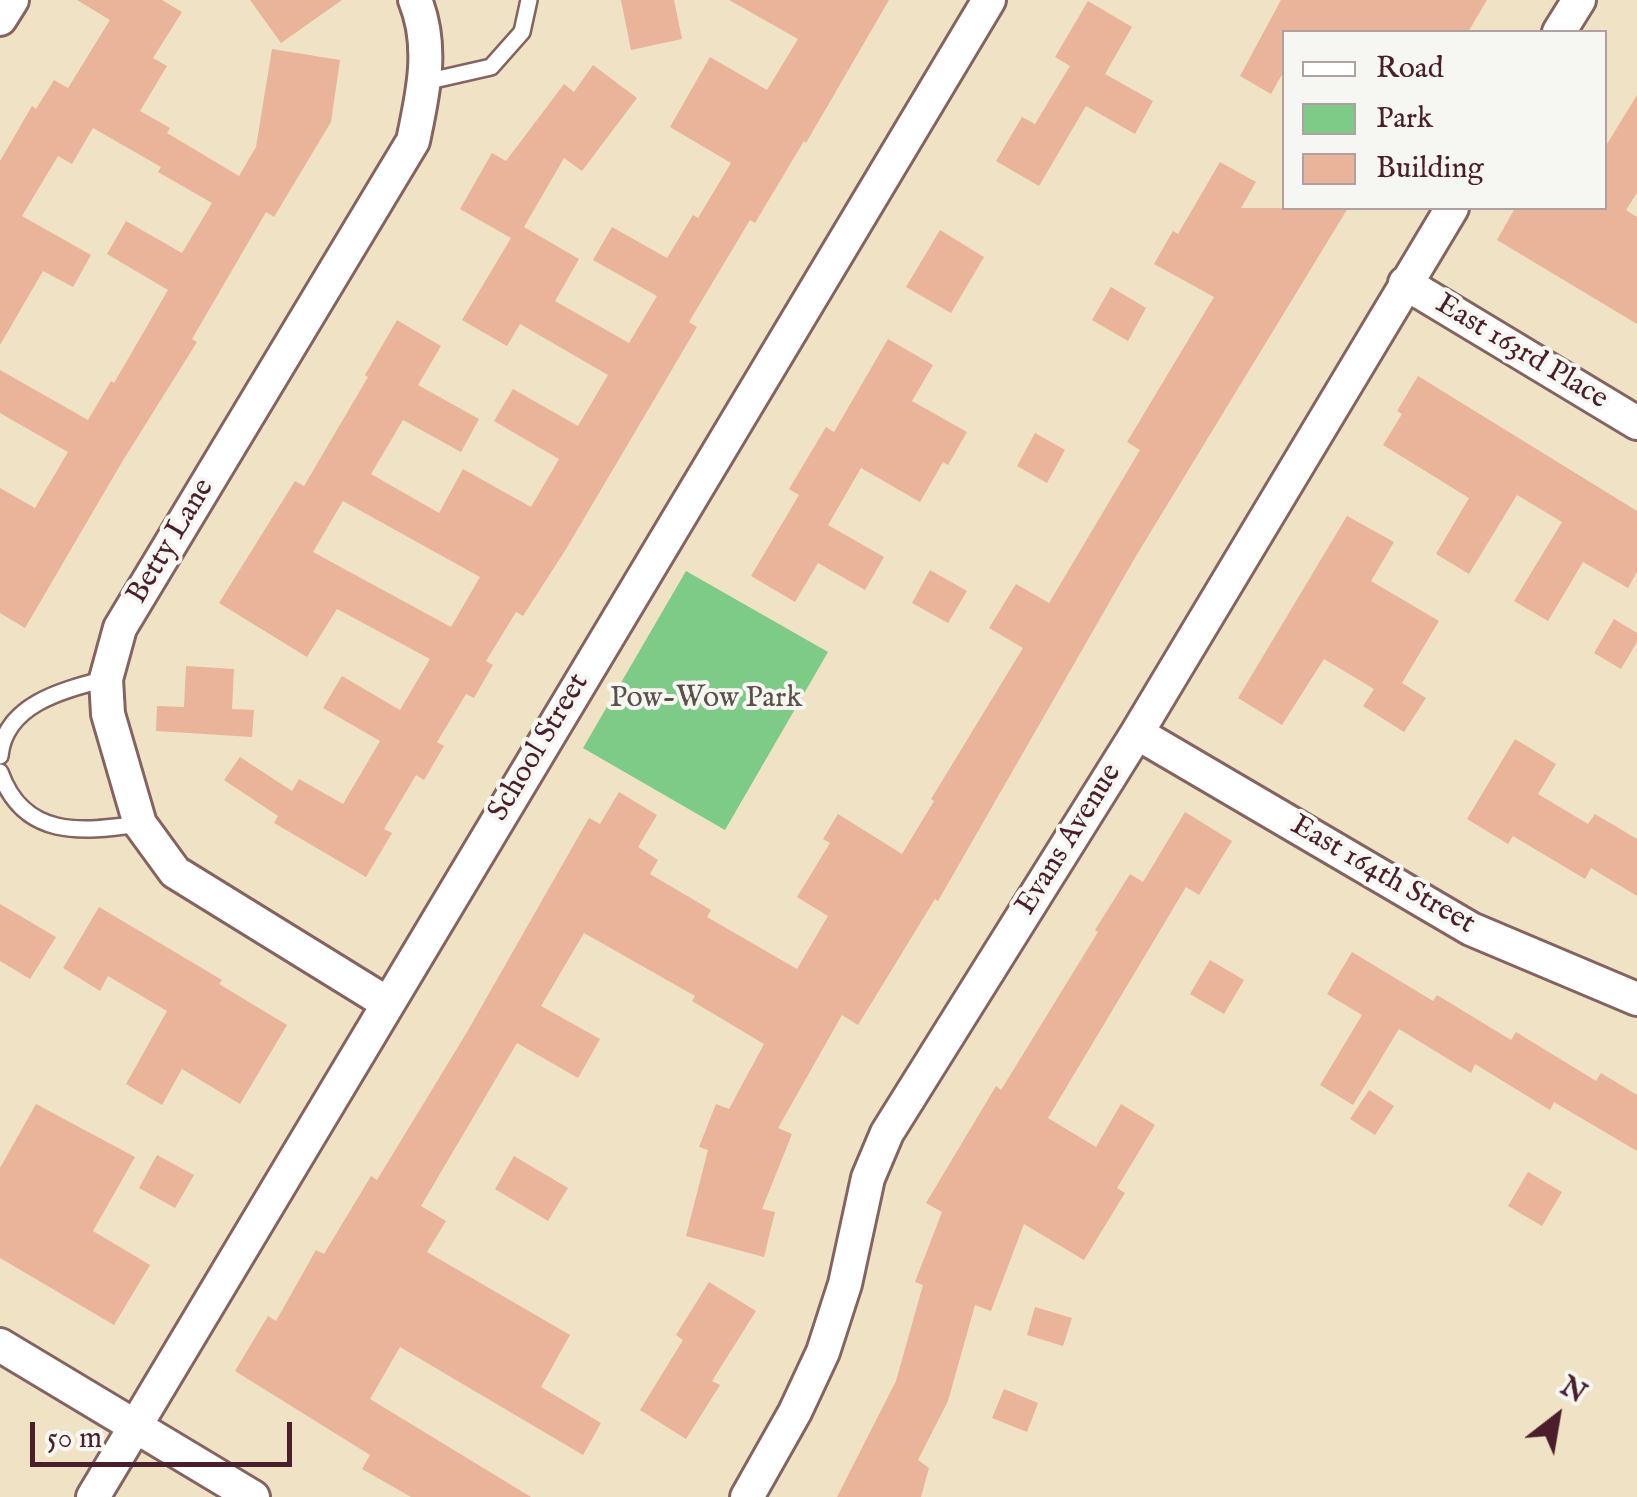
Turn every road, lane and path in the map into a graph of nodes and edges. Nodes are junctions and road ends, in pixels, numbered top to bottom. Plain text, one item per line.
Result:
1 (12, 0) edge
2 (415, 0) edge
3 (529, 0) edge
4 (989, 0) edge
5 (1579, 0) edge
6 (0, 19) edge
7 (1560, 30) edge
8 (425, 82) junction
9 (1451, 210) edge
10 (1405, 282) junction
11 (1637, 423) edge
12 (106, 680) junction
13 (1136, 733) junction
14 (0, 756) edge
15 (0, 772) edge
16 (140, 824) junction
17 (1637, 999) edge
18 (387, 1003) junction
19 (0, 1344) edge
20 (136, 1426) junction
21 (93, 1497) edge
22 (253, 1497) edge
23 (747, 1497) edge

1 - 6 street
2 - 8 street, Betty Lane
3 - 8 lane
4 - 18 street, School Street
5 - 7 street
8 - 12 street, Betty Lane
9 - 10 street, Evans Avenue
10 - 11 street, East 163rd Place
10 - 13 street, Evans Avenue
12 - 14 lane
12 - 16 street, Betty Lane
13 - 17 street, East 164th Street
13 - 23 street, Evans Avenue
15 - 16 lane
16 - 18 street, Betty Lane
18 - 20 street, School Street
19 - 20 street
20 - 21 street, School Street
20 - 22 street

